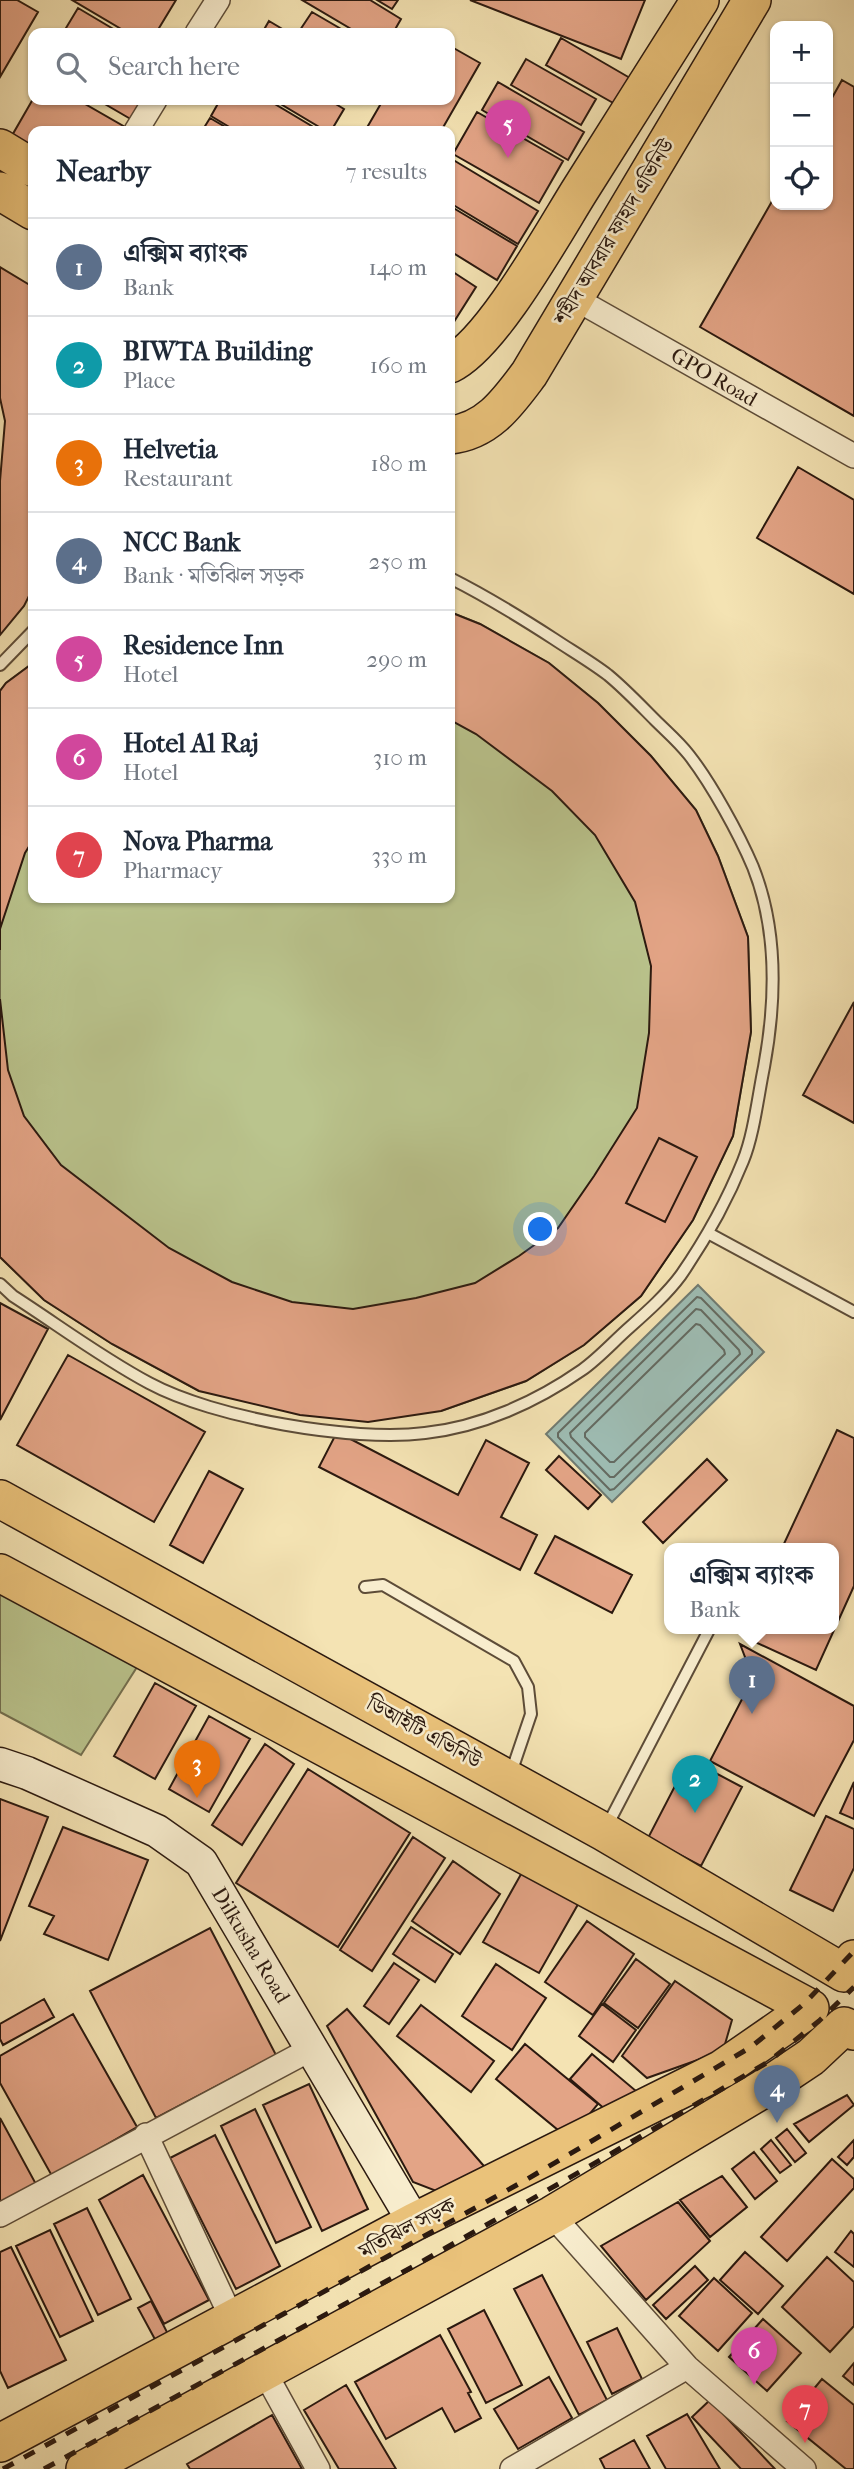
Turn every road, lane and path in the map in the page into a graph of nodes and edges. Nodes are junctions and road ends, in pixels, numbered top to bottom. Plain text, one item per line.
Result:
1 (218, 0) edge
2 (700, 0) edge
3 (752, 0) edge
4 (200, 28) edge
5 (152, 105) edge
6 (139, 126) edge
7 (0, 148) edge
8 (28, 165) edge
9 (0, 191) edge
10 (28, 208) edge
11 (574, 298) junction
12 (455, 362) edge
13 (455, 434) edge
14 (854, 456) edge
15 (455, 580) edge
16 (28, 636) edge
17 (0, 665) edge
18 (708, 1233) junction
19 (0, 1284) edge
20 (854, 1312) edge
21 (0, 1499) edge
22 (0, 1573) edge
23 (365, 1587) dead end
24 (707, 1634) edge
25 (0, 1764) edge
26 (509, 1779) junction
27 (604, 1832) junction
28 (850, 1971) edge
29 (810, 2008) junction
30 (851, 2024) edge
31 (313, 2048) junction
32 (146, 2135) junction
33 (0, 2215) edge
34 (552, 2215) junction
35 (414, 2222) junction
36 (233, 2321) junction
37 (687, 2367) junction
38 (264, 2371) junction
39 (0, 2443) edge
40 (95, 2467) edge
41 (318, 2469) edge
42 (512, 2469) edge
43 (804, 2469) edge

1 - 4 street
2 - 12 main road
3 - 11 main road, শহীদ আবরার ফাহাদ এভিনিউ
5 - 6 street
7 - 8 main road
9 - 10 main road
11 - 13 main road, শহীদ আবরার ফাহাদ এভিনিউ
11 - 14 street, GPO Road
15 - 18 lane
16 - 17 lane
18 - 19 lane
18 - 20 lane
21 - 26 main road, ডিআইটি এভিনিউ
22 - 29 main road
23 - 26 lane
24 - 27 lane
25 - 31 street, Dilkusha Road
26 - 27 main road, ডিআইটি এভিনিউ
27 - 28 main road, ডিআইটি এভিনিউ
28 - 29 main road, মতিঝিল সড়ক
29 - 30 main road
29 - 35 main road, মতিঝিল সড়ক
30 - 34 main road
31 - 32 street
31 - 35 street, Dilkusha Road
32 - 33 street
32 - 36 street
34 - 37 street
34 - 38 main road
35 - 36 main road, মতিঝিল সড়ক
36 - 39 main road, মতিঝিল সড়ক
37 - 42 street
37 - 43 street
38 - 40 main road
38 - 41 street

